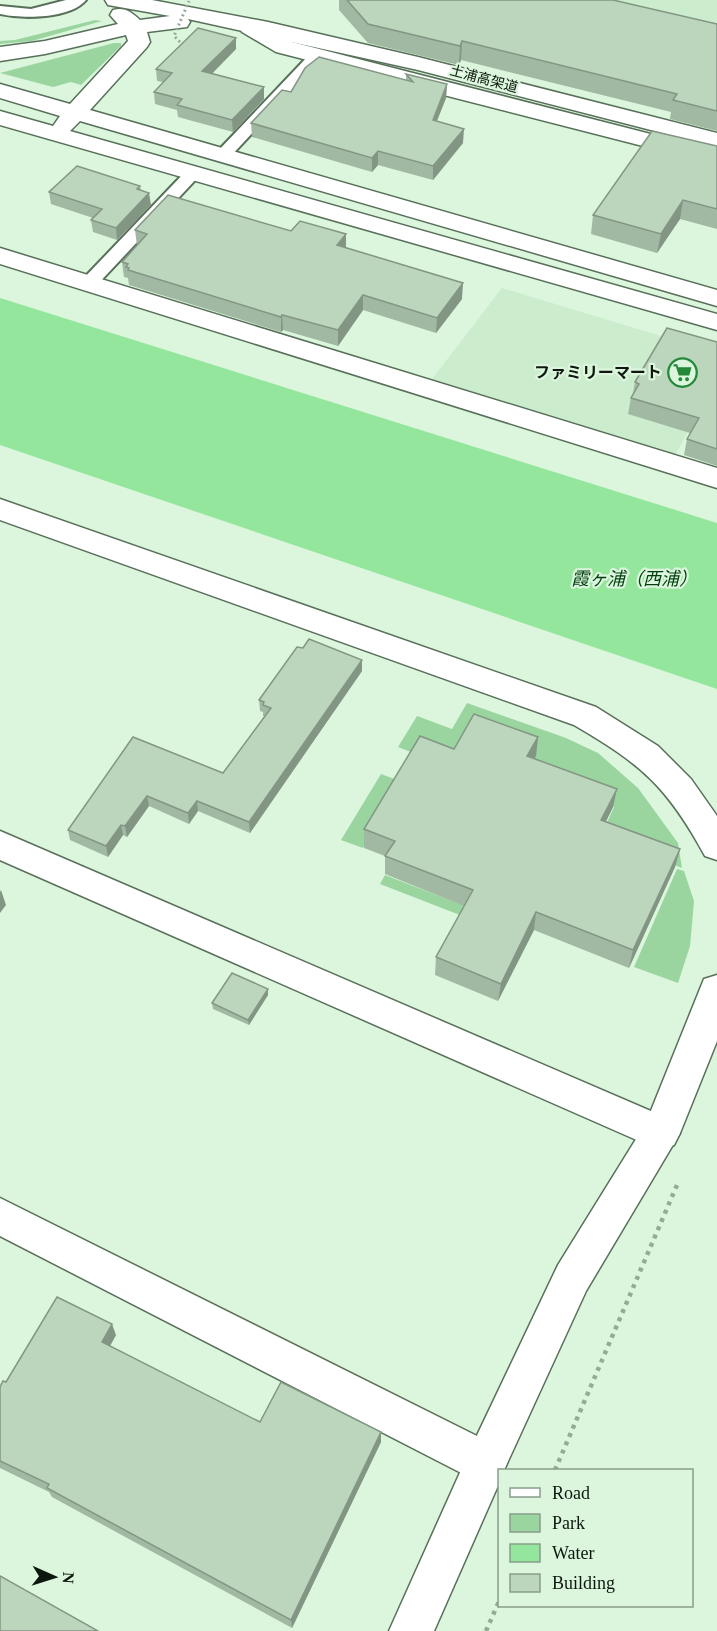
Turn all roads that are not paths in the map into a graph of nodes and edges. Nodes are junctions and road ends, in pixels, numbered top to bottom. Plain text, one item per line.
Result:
1 (24, 0) edge
2 (69, 0) edge
3 (79, 0) edge
4 (96, 0) edge
5 (116, 0) edge
6 (0, 10) edge
7 (134, 26) junction
8 (250, 27) junction
9 (312, 46) junction
10 (0, 54) edge
11 (0, 91) edge
12 (76, 112) junction
13 (0, 118) edge
14 (57, 133) junction
15 (717, 140) edge
16 (223, 155) junction
17 (717, 158) edge
18 (194, 172) junction
19 (0, 256) edge
20 (89, 283) junction
21 (717, 298) edge
22 (717, 322) edge
23 (717, 478) edge
24 (0, 509) edge
25 (0, 845) edge
26 (717, 846) edge
27 (717, 990) edge
28 (661, 1133) junction
29 (0, 1216) edge
30 (486, 1463) junction
31 (411, 1631) edge

1 - 2 lane
3 - 6 lane
4 - 7 street
5 - 8 street
7 - 8 street
7 - 10 street
7 - 12 street
8 - 9 street
9 - 15 street, 土浦高架道
9 - 16 lane
9 - 17 street
11 - 12 street
12 - 14 street
12 - 16 street
13 - 14 street
14 - 18 street
16 - 21 street
18 - 20 lane
18 - 22 street
19 - 20 street
20 - 23 street
24 - 26 street
25 - 28 street
27 - 28 street
28 - 30 street
29 - 30 street
30 - 31 street

